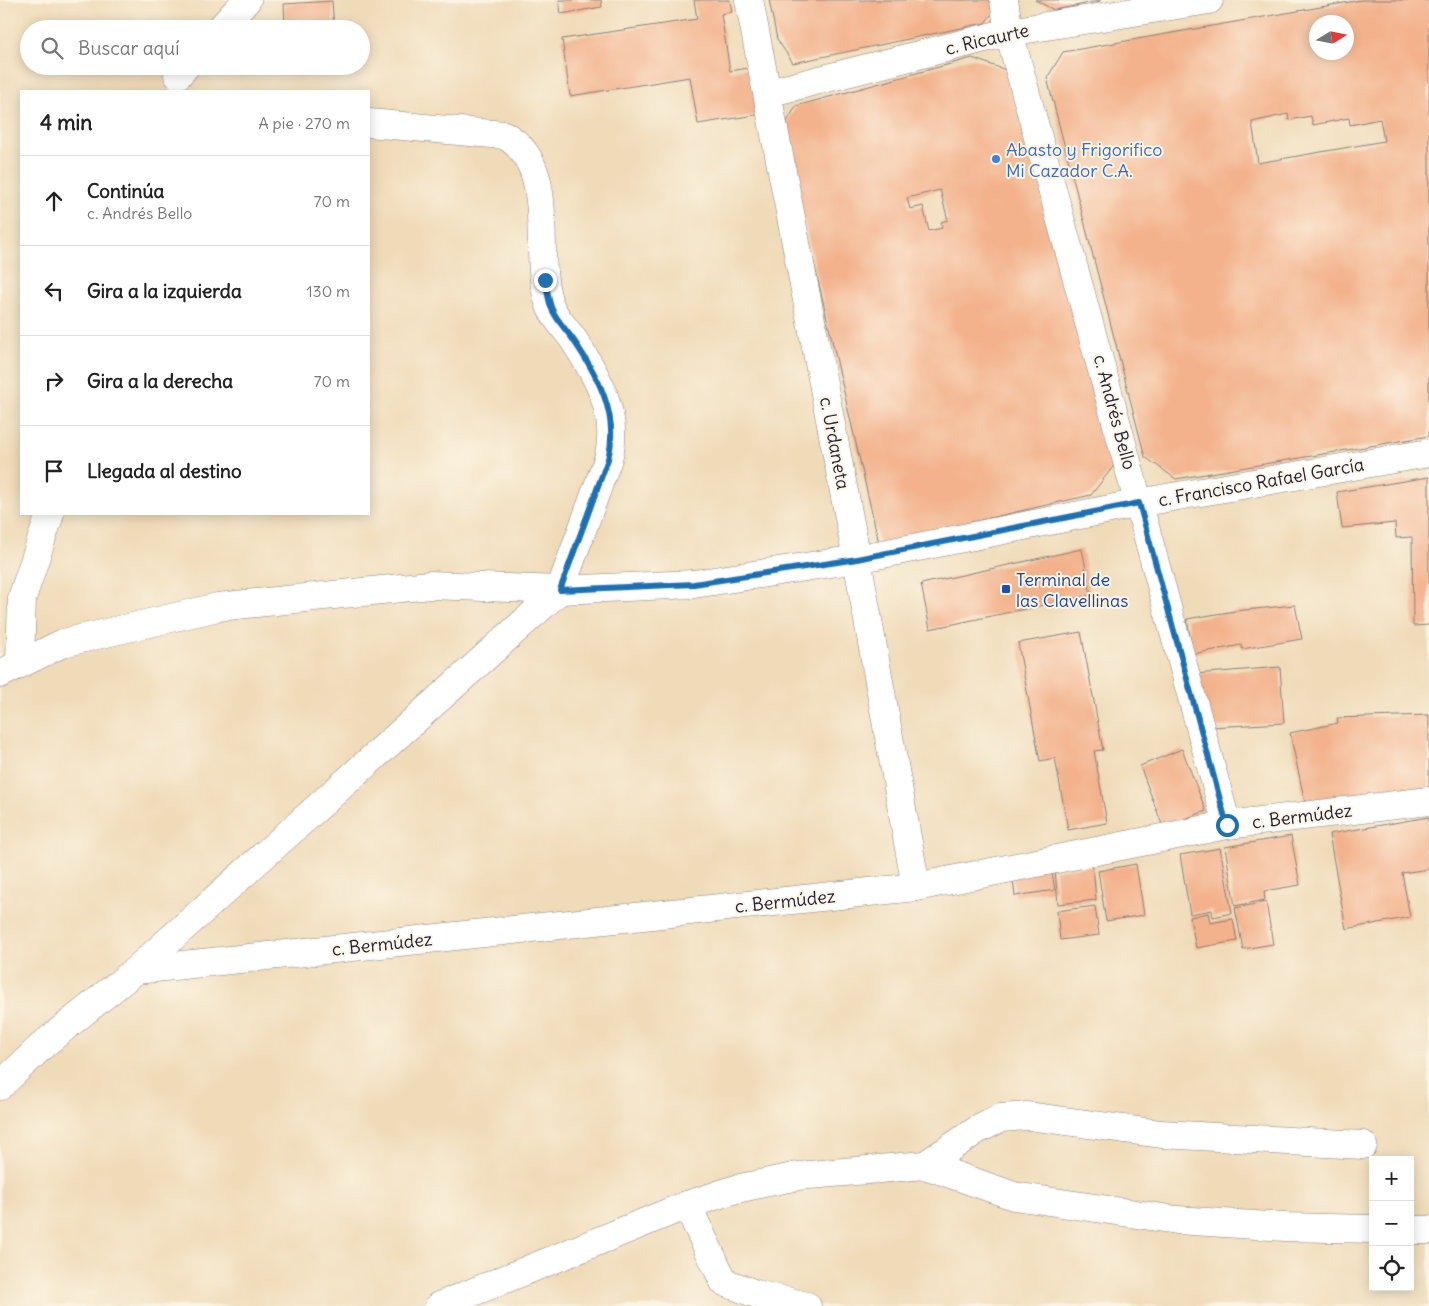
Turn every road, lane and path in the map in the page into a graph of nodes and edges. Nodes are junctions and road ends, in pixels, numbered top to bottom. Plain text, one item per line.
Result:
1 (246, 0) edge
2 (749, 0) edge
3 (1004, 0) edge
4 (1210, 0) edge
5 (228, 20) edge
6 (1009, 32) junction
7 (768, 93) junction
8 (370, 123) edge
9 (1429, 453) edge
10 (1139, 503) junction
11 (50, 515) edge
12 (857, 559) junction
13 (560, 590) junction
14 (11, 617) edge
15 (10, 669) edge
16 (1429, 801) edge
17 (1227, 825) junction
18 (916, 887) junction
19 (136, 970) junction
20 (0, 1086) edge
21 (1364, 1145) dead end
22 (925, 1165) junction
23 (687, 1205) junction
24 (1369, 1229) edge
25 (1414, 1230) edge
26 (1429, 1230) edge
27 (724, 1282) junction
28 (439, 1306) edge
29 (736, 1306) edge
30 (807, 1306) edge

1 - 5 street
2 - 7 street, c. Urdaneta
3 - 6 street, c. Andrés Bello
4 - 6 street, c. Ricaurte
6 - 7 street, c. Ricaurte
6 - 10 street, c. Andrés Bello
7 - 12 street, c. Urdaneta
8 - 13 street
9 - 10 street, c. Francisco Rafael García
10 - 12 street, c. Francisco Rafael García
10 - 17 street, c. Andrés Bello
11 - 14 street
12 - 13 street, c. Francisco Rafael García
12 - 18 street, c. Urdaneta
13 - 15 street, c. Francisco Rafael García
13 - 19 street
14 - 15 street
16 - 17 street, c. Bermúdez
17 - 18 street, c. Bermúdez
18 - 19 street, c. Bermúdez
19 - 20 street
21 - 22 street
22 - 23 street
22 - 24 street
23 - 27 street
23 - 28 street
25 - 26 street
27 - 29 street
27 - 30 street

